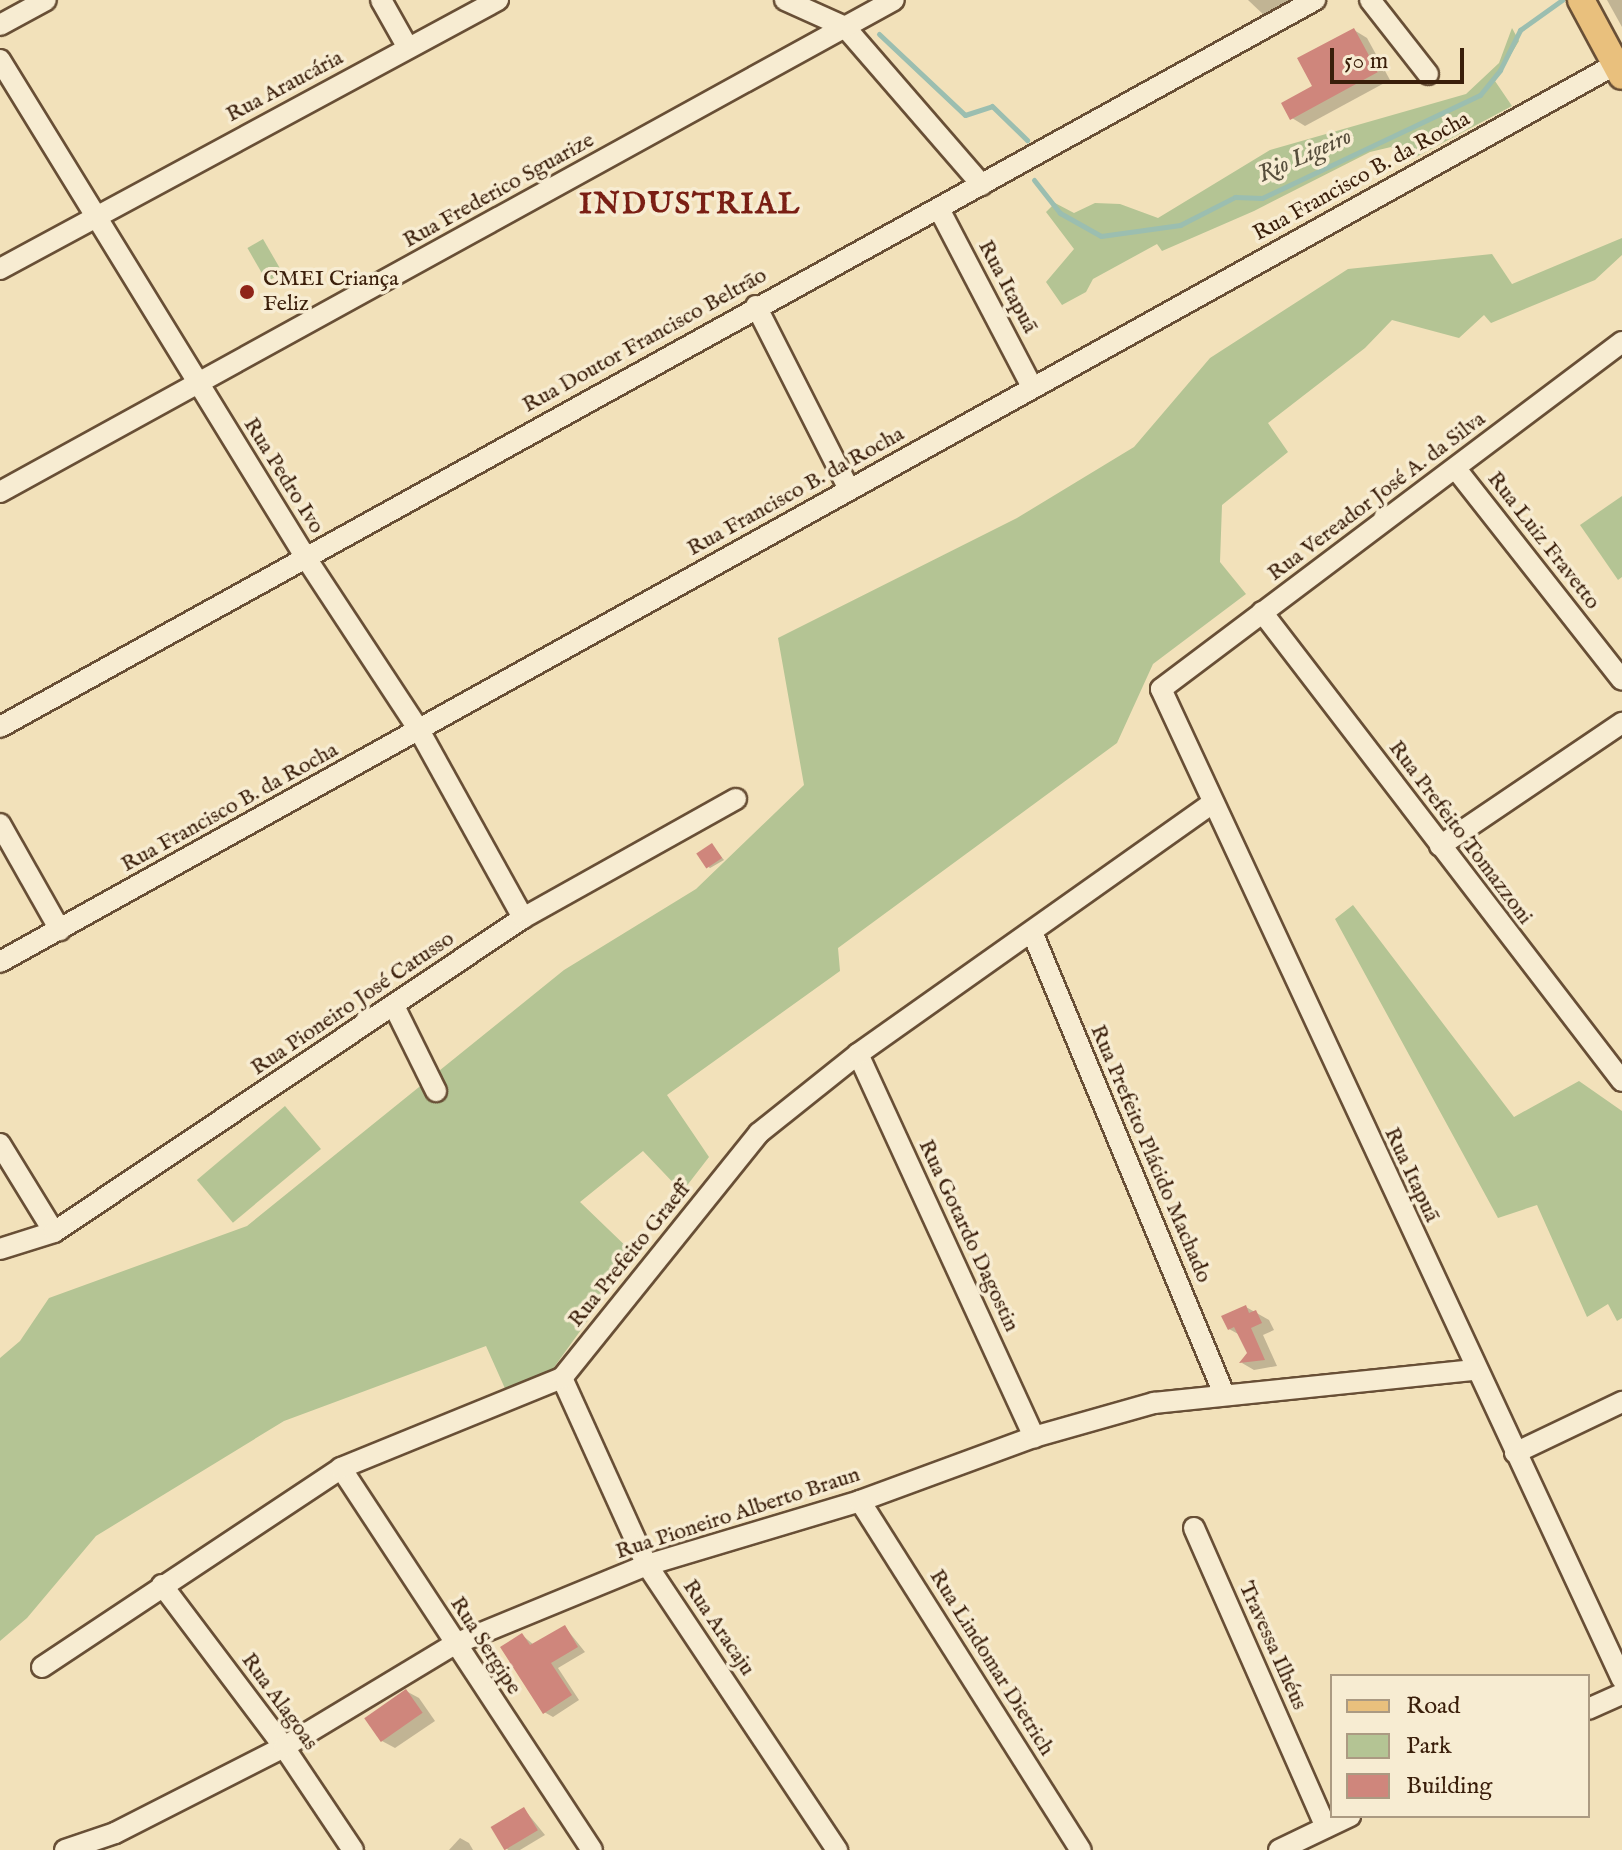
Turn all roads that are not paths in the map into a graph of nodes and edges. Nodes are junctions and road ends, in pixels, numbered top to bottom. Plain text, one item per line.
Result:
1 (46, 0) edge
2 (381, 0) edge
3 (498, 0) edge
4 (785, 0) edge
5 (894, 0) edge
6 (1315, 0) edge
7 (1370, 0) edge
8 (1581, 0) edge
9 (0, 25) edge
10 (845, 27) junction
11 (408, 48) junction
12 (0, 60) edge
13 (1619, 70) edge
14 (1428, 74) dead end
15 (982, 185) junction
16 (939, 209) junction
17 (95, 218) junction
18 (0, 269) edge
19 (756, 306) junction
20 (1622, 342) edge
21 (198, 384) junction
22 (1032, 387) junction
23 (1456, 469) junction
24 (849, 489) junction
25 (0, 492) edge
26 (306, 558) junction
27 (1262, 612) junction
28 (1622, 680) edge
29 (1161, 689) joint
30 (1622, 723) edge
31 (0, 727) edge
32 (419, 730) junction
33 (736, 799) dead end
34 (1213, 803) junction
35 (0, 824) edge
36 (1440, 846) junction
37 (523, 918) junction
38 (60, 930) junction
39 (1032, 932) junction
40 (0, 962) edge
41 (394, 1006) junction
42 (858, 1054) junction
43 (1622, 1081) edge
44 (436, 1091) dead end
45 (0, 1144) edge
46 (54, 1232) junction
47 (0, 1249) edge
48 (1474, 1370) junction
49 (562, 1378) junction
50 (1224, 1394) junction
51 (1622, 1402) edge
52 (1034, 1437) junction
53 (1515, 1453) junction
54 (341, 1468) junction
55 (860, 1501) junction
56 (1194, 1528) dead end
57 (647, 1565) junction
58 (162, 1585) junction
59 (455, 1644) junction
60 (42, 1667) dead end
61 (1622, 1679) edge
62 (1622, 1694) edge
63 (1590, 1708) edge
64 (284, 1747) junction
65 (1346, 1818) edge
66 (1326, 1827) junction
67 (120, 1842) edge
68 (65, 1850) edge
69 (353, 1850) edge
70 (592, 1850) edge
71 (837, 1850) edge
72 (1081, 1850) edge
73 (1279, 1850) edge

1 - 9 street
2 - 11 street
3 - 11 street, Rua Araucária
4 - 10 street
5 - 10 street, Rua Frederico Sguarize
6 - 15 street, Rua Doutor Francisco Beltrão
7 - 14 street
8 - 13 main road
10 - 15 street
10 - 21 street, Rua Frederico Sguarize
11 - 17 street, Rua Araucária
12 - 17 street, Rua Pedro Ivo
13 - 22 street, Rua Francisco B. da Rocha
15 - 16 street, Rua Doutor Francisco Beltrão
16 - 19 street, Rua Doutor Francisco Beltrão
16 - 22 street, Rua Itapuã
17 - 18 street, Rua Araucária
17 - 21 street, Rua Pedro Ivo
19 - 24 street
19 - 26 street, Rua Doutor Francisco Beltrão
20 - 23 street, Rua Vereador José A. da Silva
21 - 25 street, Rua Frederico Sguarize
21 - 26 street, Rua Pedro Ivo
22 - 24 street, Rua Francisco B. da Rocha
23 - 27 street, Rua Vereador José A. da Silva
23 - 28 street, Rua Luiz Fravetto
24 - 32 street, Rua Francisco B. da Rocha
26 - 31 street, Rua Doutor Francisco Beltrão
26 - 32 street, Rua Pedro Ivo
27 - 29 street, Rua Vereador José A. da Silva
27 - 36 street, Rua Prefeito Tomazzoni
29 - 34 street, Rua Itapuã
30 - 36 street
32 - 37 street, Rua Pedro Ivo
32 - 38 street, Rua Francisco B. da Rocha
33 - 37 street, Rua Pioneiro José Catusso
34 - 39 street, Rua Prefeito Graeff
34 - 48 street, Rua Itapuã
35 - 38 street
36 - 43 street, Rua Prefeito Tomazzoni
37 - 41 street, Rua Pioneiro José Catusso
38 - 40 street, Rua Francisco B. da Rocha
39 - 42 street, Rua Prefeito Graeff
39 - 50 street, Rua Prefeito Plácido Machado
41 - 44 street
41 - 46 street, Rua Pioneiro José Catusso
42 - 49 street, Rua Prefeito Graeff
42 - 52 street, Rua Gotardo Dagostin
45 - 46 street
46 - 47 street, Rua Pioneiro José Catusso
48 - 50 street, Rua Pioneiro Alberto Braun
48 - 53 street, Rua Itapuã
49 - 54 street, Rua Prefeito Graeff
49 - 57 street, Rua Aracaju
50 - 52 street, Rua Pioneiro Alberto Braun
51 - 53 street
52 - 55 street, Rua Pioneiro Alberto Braun
53 - 61 street, Rua Itapuã
54 - 58 street, Rua Prefeito Graeff
54 - 59 street, Rua Sergipe
55 - 57 street, Rua Pioneiro Alberto Braun
55 - 72 street, Rua Lindomar Dietrich
56 - 66 street, Travessa Ilhéus
57 - 59 street, Rua Pioneiro Alberto Braun
57 - 71 street, Rua Aracaju
58 - 60 street, Rua Prefeito Graeff
58 - 64 street, Rua Alagoas
59 - 64 street, Rua Pioneiro Alberto Braun
59 - 70 street, Rua Sergipe
62 - 63 street
64 - 67 street, Rua Pioneiro Alberto Braun
64 - 69 street, Rua Alagoas
65 - 66 street
66 - 73 street
67 - 68 street, Rua Pioneiro Alberto Braun

